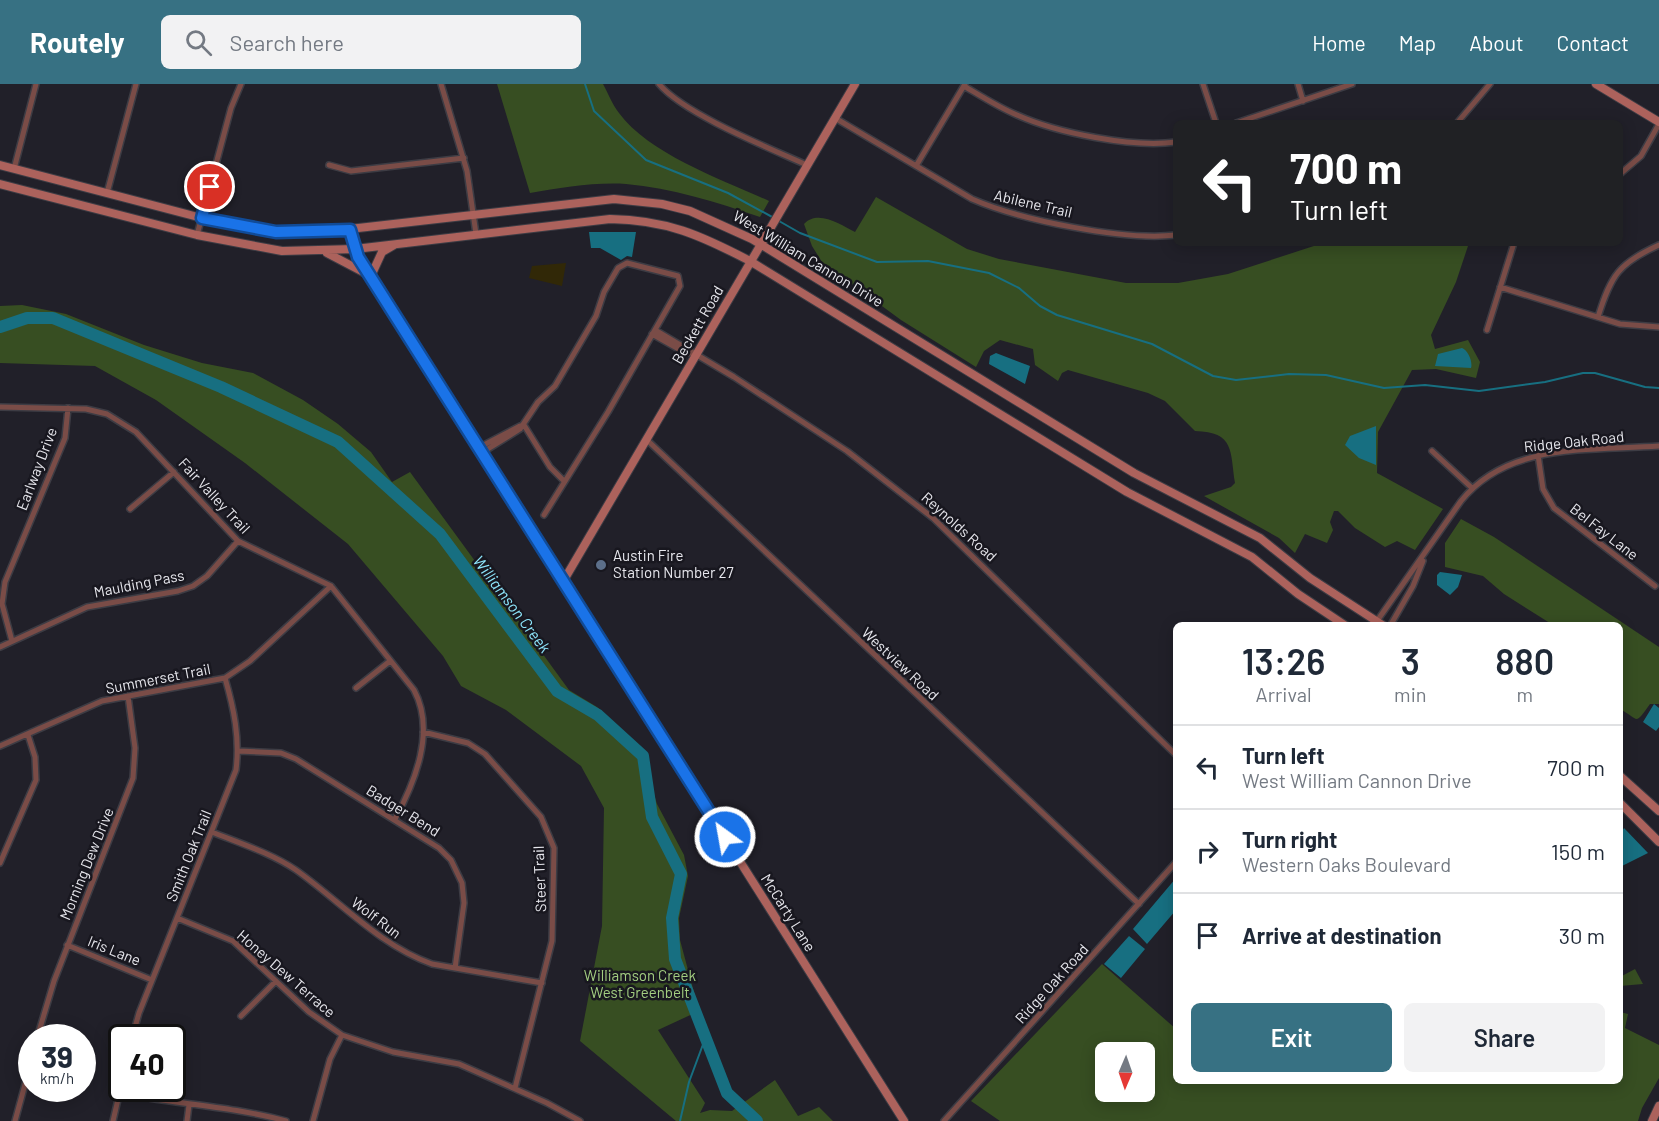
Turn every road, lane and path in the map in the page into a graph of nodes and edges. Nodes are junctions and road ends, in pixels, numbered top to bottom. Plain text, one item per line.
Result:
1 (36, 84) edge
2 (136, 84) edge
3 (241, 84) edge
4 (441, 84) edge
5 (659, 84) edge
6 (855, 84) edge
7 (1203, 84) edge
8 (1298, 84) edge
9 (1352, 84) edge
10 (1490, 84) edge
11 (1596, 84) edge
12 (964, 85) edge
13 (1608, 87) edge
14 (1303, 101) junction
15 (1261, 115) junction
16 (834, 118) junction
17 (1215, 120) edge
18 (1245, 120) edge
19 (1262, 120) edge
20 (1460, 120) edge
21 (1659, 123) edge
22 (1173, 141) edge
23 (464, 158) junction
24 (0, 165) edge
25 (329, 165) dead end
26 (807, 165) junction
27 (916, 166) junction
28 (14, 169) junction
29 (1623, 171) edge
30 (0, 184) edge
31 (108, 193) junction
32 (474, 214) junction
33 (202, 218) junction
34 (350, 230) junction
35 (476, 234) junction
36 (197, 235) junction
37 (1173, 235) edge
38 (398, 243) junction
39 (761, 244) junction
40 (1659, 245) edge
41 (1513, 246) edge
42 (355, 249) junction
43 (324, 251) junction
44 (750, 261) junction
45 (371, 276) junction
46 (1500, 287) junction
47 (1598, 317) junction
48 (1659, 327) edge
49 (1487, 330) dead end
50 (654, 332) junction
51 (697, 354) junction
52 (0, 406) edge
53 (68, 408) junction
54 (524, 425) junction
55 (647, 440) junction
56 (1659, 446) edge
57 (481, 450) junction
58 (1432, 451) dead end
59 (1538, 455) junction
60 (174, 471) junction
61 (564, 481) junction
62 (1472, 488) junction
63 (130, 509) dead end
64 (544, 515) dead end
65 (238, 541) junction
66 (1425, 554) junction
67 (564, 579) junction
68 (331, 586) junction
69 (1655, 586) dead end
70 (1340, 622) edge
71 (1379, 622) edge
72 (1382, 622) edge
73 (1392, 622) edge
74 (12, 641) junction
75 (0, 647) edge
76 (390, 661) junction
77 (225, 678) junction
78 (356, 688) dead end
79 (128, 696) junction
80 (423, 732) junction
81 (28, 735) junction
82 (0, 746) edge
83 (238, 751) junction
84 (1173, 752) edge
85 (1623, 779) edge
86 (1623, 805) edge
87 (1659, 811) edge
88 (395, 819) junction
89 (212, 832) junction
90 (1659, 842) edge
91 (0, 864) edge
92 (1173, 865) edge
93 (1139, 904) junction
94 (177, 918) junction
95 (67, 945) junction
96 (455, 968) junction
97 (152, 980) junction
98 (276, 981) junction
99 (542, 983) junction
100 (242, 1016) dead end
101 (41, 1024) edge
102 (137, 1024) edge
103 (342, 1035) junction
104 (515, 1088) junction
105 (20, 1102) edge
106 (117, 1102) edge
107 (172, 1102) edge
108 (189, 1105) junction
109 (1659, 1106) edge
110 (15, 1121) edge
111 (113, 1121) edge
112 (187, 1121) edge
113 (286, 1121) edge
114 (313, 1121) edge
115 (580, 1121) edge
116 (904, 1121) edge
117 (944, 1121) edge
118 (1652, 1121) edge

1 - 28 street
2 - 31 street
3 - 33 street
4 - 23 street
5 - 26 street
6 - 16 main road, Beckett Road
7 - 17 street
8 - 14 street
9 - 14 street
10 - 20 street
11 - 13 main road
12 - 22 street
12 - 27 street
13 - 21 main road
14 - 15 street
15 - 18 street
15 - 19 street
16 - 26 main road, Beckett Road
16 - 27 street, Abilene Trail
21 - 29 street
23 - 25 street
23 - 32 street
24 - 28 main road, West William Cannon Drive
26 - 39 main road, Beckett Road
27 - 37 street, Abilene Trail
28 - 31 main road, West William Cannon Drive
30 - 36 main road
31 - 33 main road, West William Cannon Drive
32 - 34 main road, West William Cannon Drive
32 - 35 street
32 - 39 main road, West William Cannon Drive
33 - 34 main road, West William Cannon Drive
33 - 36 street
34 - 42 main road, McCarty Lane
35 - 38 main road
35 - 44 main road
36 - 43 main road
38 - 42 main road
38 - 45 main road
39 - 44 main road, Beckett Road
39 - 71 main road, West William Cannon Drive
40 - 47 street
41 - 46 street
42 - 43 main road
42 - 45 main road, McCarty Lane
43 - 45 main road
44 - 51 main road, Beckett Road
44 - 70 main road
45 - 57 main road, McCarty Lane
46 - 47 street
46 - 49 street
47 - 48 street
50 - 51 street, Reynolds Road
50 - 54 street
50 - 61 street
51 - 55 main road, Beckett Road
51 - 84 street, Reynolds Road
52 - 53 street, Fair Valley Trail
53 - 60 street, Fair Valley Trail
53 - 74 street, Earlway Drive
54 - 57 street
54 - 61 street
55 - 67 main road, Beckett Road
55 - 93 street, Westview Road
56 - 59 street, Ridge Oak Road
57 - 67 main road, McCarty Lane
58 - 62 street
59 - 62 street, Ridge Oak Road
59 - 69 street, Bel Fay Lane
60 - 63 street
60 - 65 street, Fair Valley Trail
61 - 64 street
62 - 66 street, Ridge Oak Road
65 - 68 street, Fair Valley Trail
65 - 74 street, Maulding Pass
66 - 72 street, Ridge Oak Road
66 - 73 street, Ridge Oak Road
67 - 116 main road, McCarty Lane
68 - 76 street, Fair Valley Trail
68 - 77 street, Summerset Trail
74 - 75 street, Maulding Pass
76 - 78 street
76 - 80 street, Fair Valley Trail
77 - 79 street, Summerset Trail
77 - 83 street, Smith Oak Trail
79 - 81 street, Summerset Trail
79 - 95 street, Morning Dew Drive
80 - 88 street, Fair Valley Trail
80 - 99 street, Steer Trail
81 - 82 street, Summerset Trail
81 - 91 street
83 - 88 street, Badger Bend
83 - 89 street, Smith Oak Trail
85 - 87 main road
86 - 90 main road
88 - 96 street, Badger Bend
89 - 94 street, Smith Oak Trail
89 - 96 street, Wolf Run
92 - 93 street, Ridge Oak Road
93 - 117 street, Ridge Oak Road
94 - 97 street, Smith Oak Trail
94 - 98 street, Honey Dew Terrace
95 - 97 street, Iris Lane
95 - 101 street, Morning Dew Drive
96 - 99 street, Wolf Run
97 - 102 street, Smith Oak Trail
98 - 100 street
98 - 103 street, Honey Dew Terrace
99 - 104 street, Steer Trail
103 - 104 street, Honey Dew Terrace
103 - 114 street
104 - 115 street, Honey Dew Terrace
105 - 110 street
106 - 111 street
107 - 108 street
108 - 112 street
108 - 113 street
109 - 118 main road

